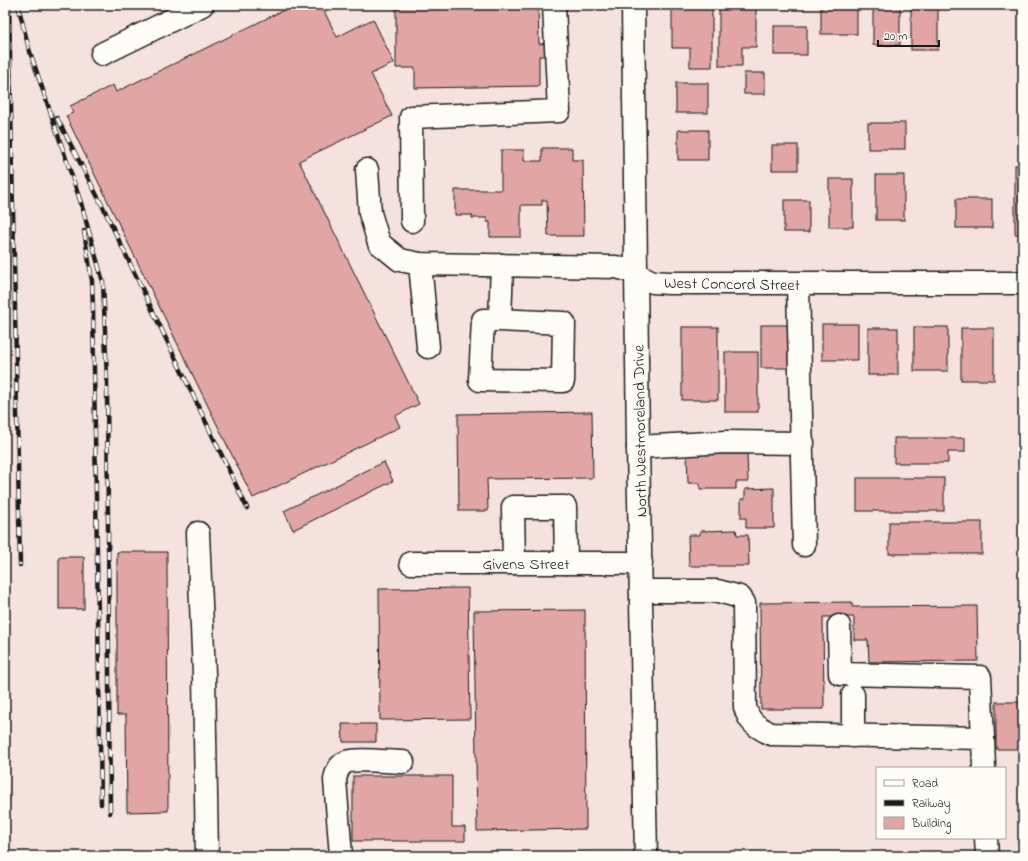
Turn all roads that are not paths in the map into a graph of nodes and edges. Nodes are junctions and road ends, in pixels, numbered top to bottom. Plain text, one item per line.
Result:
1 (202, 5) edge
2 (554, 5) edge
3 (633, 5) edge
4 (102, 54) dead end
5 (367, 170) dead end
6 (412, 221) dead end
7 (420, 264) junction
8 (502, 265) junction
9 (637, 275) junction
10 (1023, 283) edge
11 (798, 284) junction
12 (500, 320) junction
13 (428, 347) dead end
14 (803, 443) junction
15 (638, 447) junction
16 (198, 533) dead end
17 (804, 545) dead end
18 (411, 563) dead end
19 (514, 563) junction
20 (566, 563) junction
21 (641, 563) junction
22 (642, 591) junction
23 (839, 626) dead end
24 (853, 695) dead end
25 (853, 736) junction
26 (983, 738) junction
27 (403, 762) dead end
28 (984, 767) edge
29 (986, 839) edge
30 (646, 855) edge
31 (207, 856) edge
32 (341, 856) edge
33 (987, 856) edge

1 - 4 street
2 - 6 street
3 - 9 street, North Westmoreland Drive
5 - 7 street, West Concord Street
7 - 8 street, West Concord Street
7 - 13 street
8 - 9 street, West Concord Street
8 - 12 street
9 - 11 street, West Concord Street
9 - 15 street, North Westmoreland Drive
10 - 11 street, West Concord Street
11 - 14 street
12 - 12 street
14 - 15 street
14 - 17 street
15 - 21 street, North Westmoreland Drive
16 - 31 street
18 - 19 street, Givens Street
19 - 20 street, Givens Street
19 - 20 street
20 - 21 street, Givens Street
21 - 22 street, North Westmoreland Drive
22 - 25 street
22 - 30 street, North Westmoreland Drive
23 - 26 street
24 - 25 street
25 - 26 street
26 - 28 street
27 - 32 street
29 - 33 street

